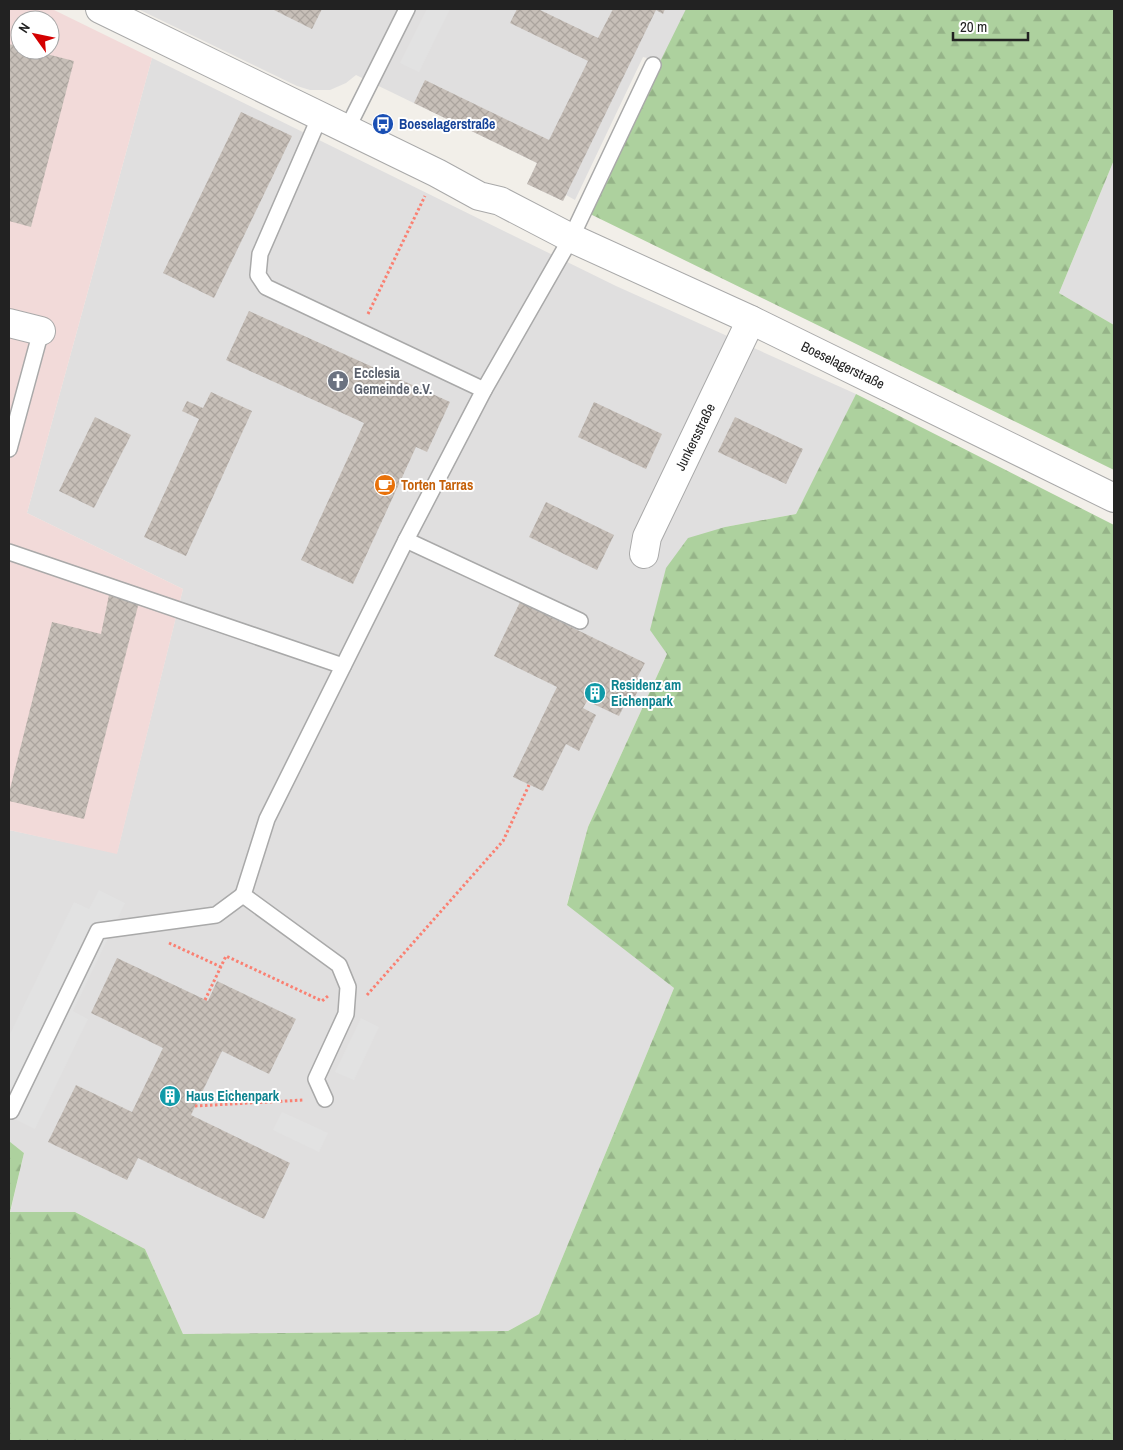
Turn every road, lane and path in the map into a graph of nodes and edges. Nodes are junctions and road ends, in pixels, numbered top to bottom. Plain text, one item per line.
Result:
1 (100, 9) edge
2 (407, 9) edge
3 (653, 65) dead end
4 (320, 116) junction
5 (346, 129) junction
6 (437, 173) junction
7 (571, 238) junction
8 (751, 320) junction
9 (9, 323) edge
10 (41, 331) joint
11 (360, 331) junction
12 (484, 390) junction
13 (9, 448) edge
14 (1114, 498) edge
15 (406, 540) junction
16 (9, 552) edge
17 (644, 554) dead end
18 (580, 621) dead end
19 (343, 666) junction
20 (530, 785) dead end
21 (243, 895) junction
22 (164, 940) dead end
23 (221, 967) junction
24 (347, 996) junction
25 (205, 1000) dead end
26 (325, 1099) joint
27 (195, 1106) dead end
28 (11, 1111) dead end

1 - 4 street, Boeselagerstraße
2 - 5 lane
3 - 7 lane
4 - 5 street, Boeselagerstraße
4 - 11 lane
5 - 6 street, Boeselagerstraße
6 - 7 street, Boeselagerstraße
6 - 11 path
7 - 8 street, Boeselagerstraße
7 - 12 lane
8 - 14 street, Boeselagerstraße
8 - 17 street, Junkersstraße
9 - 10 street
10 - 13 lane
11 - 12 lane
12 - 15 lane
15 - 18 lane
15 - 19 lane
16 - 19 lane
19 - 21 lane
20 - 24 path
21 - 24 lane
21 - 28 lane
22 - 23 path
23 - 24 path
23 - 25 path
24 - 26 lane
26 - 27 path

